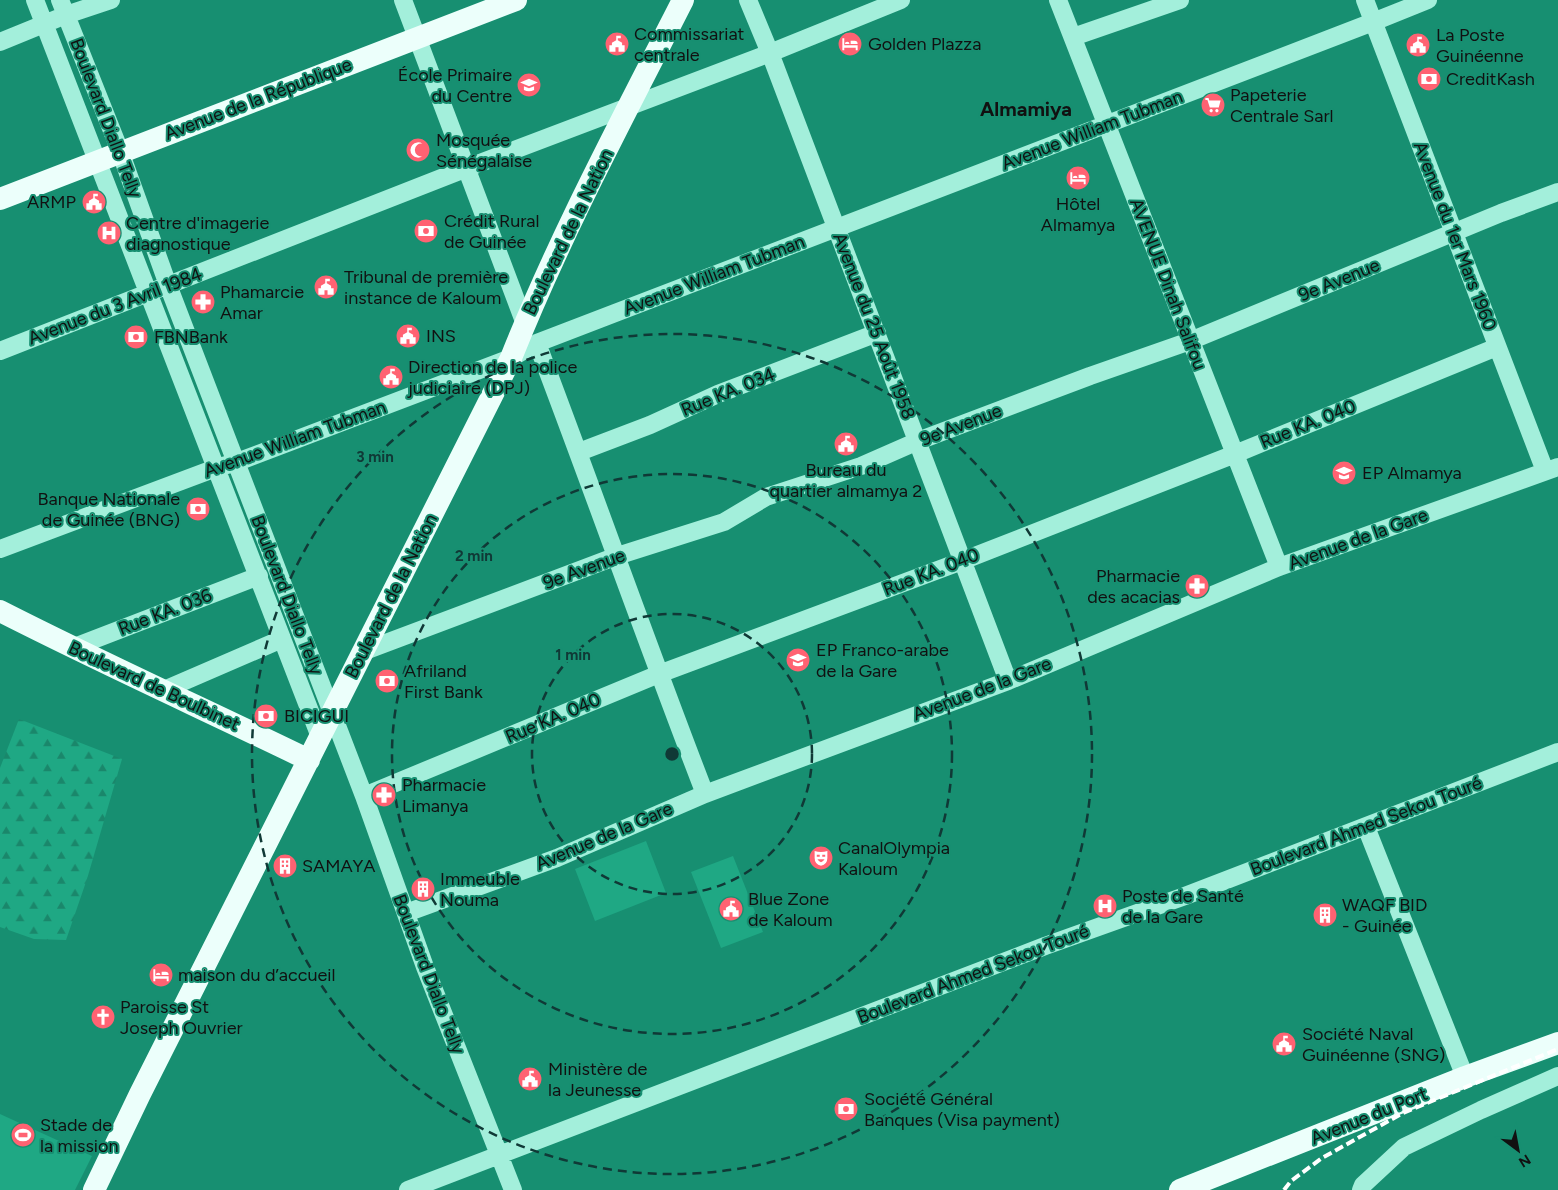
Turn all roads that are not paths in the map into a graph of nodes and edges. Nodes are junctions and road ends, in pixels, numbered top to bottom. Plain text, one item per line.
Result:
1 (35, 0) edge
2 (111, 0) edge
3 (403, 0) edge
4 (516, 0) edge
5 (683, 0) edge
6 (748, 0) edge
7 (901, 0) edge
8 (1058, 0) edge
9 (1180, 0) edge
10 (1365, 0) edge
11 (1428, 0) edge
12 (63, 8) edge
13 (1373, 22) junction
14 (44, 24) junction
15 (1073, 37) junction
16 (418, 38) junction
17 (0, 42) edge
18 (770, 53) junction
19 (629, 106) junction
20 (1107, 124) junction
21 (120, 152) junction
22 (96, 161) junction
23 (467, 168) junction
24 (1558, 192) edge
25 (0, 199) edge
26 (837, 228) junction
27 (1454, 232) junction
28 (168, 285) junction
29 (148, 293) junction
30 (525, 324) junction
31 (877, 333) junction
32 (1190, 341) junction
33 (537, 343) junction
34 (1497, 346) junction
35 (0, 351) edge
36 (511, 358) junction
37 (918, 441) junction
38 (578, 452) junction
39 (1234, 454) junction
40 (237, 462) junction
41 (216, 468) junction
42 (1551, 469) edge
43 (0, 550) edge
44 (617, 556) junction
45 (962, 561) junction
46 (1279, 567) junction
47 (259, 576) junction
48 (0, 611) edge
49 (282, 639) junction
50 (72, 648) junction
51 (362, 652) junction
52 (659, 674) junction
53 (1008, 681) junction
54 (164, 690) junction
55 (332, 714) junction
56 (320, 737) junction
57 (1558, 752) edge
58 (309, 760) junction
59 (704, 794) junction
60 (364, 796) junction
61 (1366, 826) junction
62 (406, 912) junction
63 (1558, 1043) edge
64 (1558, 1076) edge
65 (1466, 1077) junction
66 (499, 1155) junction
67 (94, 1190) edge
68 (408, 1190) edge
69 (513, 1190) edge
70 (1180, 1190) edge
71 (1361, 1190) edge

1 - 14 street, Boulevard Diallo Telly
2 - 12 street
3 - 16 street
4 - 16 main road, Avenue de la République
5 - 19 main road, Boulevard de la Nation
6 - 18 street, Avenue du 25 Août 1958
7 - 18 street, Avenue du 3 Avril 1984
8 - 15 street, AVENUE Dinah Salifou
9 - 15 street
10 - 13 street, Avenue du 1er Mars 1960
11 - 13 street, Avenue William Tubman
12 - 14 street
12 - 21 street, Boulevard Diallo Telly
13 - 20 street, Avenue William Tubman
13 - 27 street, Avenue du 1er Mars 1960
14 - 17 street
14 - 22 street, Boulevard Diallo Telly
15 - 20 street, AVENUE Dinah Salifou
16 - 21 main road, Avenue de la République
16 - 23 street
18 - 19 street, Avenue du 3 Avril 1984
18 - 26 street, Avenue du 25 Août 1958
19 - 23 street, Avenue du 3 Avril 1984
19 - 30 main road, Boulevard de la Nation
20 - 26 street, Avenue William Tubman
20 - 32 street, AVENUE Dinah Salifou
21 - 22 main road, Avenue de la République
21 - 28 street, Boulevard Diallo Telly
22 - 25 main road, Avenue de la République
22 - 29 street, Boulevard Diallo Telly
23 - 28 street, Avenue du 3 Avril 1984
23 - 30 street
24 - 27 street, 9e Avenue
26 - 31 street, Avenue du 25 Août 1958
26 - 33 street, Avenue William Tubman
27 - 32 street, 9e Avenue
27 - 34 street, Avenue du 1er Mars 1960
28 - 29 street, Avenue du 3 Avril 1984
28 - 40 street, Boulevard Diallo Telly
29 - 35 street, Avenue du 3 Avril 1984
29 - 41 street, Boulevard Diallo Telly
30 - 36 main road, Boulevard de la Nation
31 - 37 street, Avenue du 25 Août 1958
31 - 38 street, Rue KA. 034
32 - 37 street, 9e Avenue
32 - 39 street, AVENUE Dinah Salifou
33 - 36 street, Avenue William Tubman
33 - 38 street
34 - 39 street, Rue KA. 040
34 - 42 street, Avenue du 1er Mars 1960
36 - 40 street, Avenue William Tubman
36 - 51 main road, Boulevard de la Nation
37 - 44 street, 9e Avenue
37 - 45 street, Avenue du 25 Août 1958
38 - 44 street
39 - 45 street, Rue KA. 040
39 - 46 street, AVENUE Dinah Salifou
40 - 41 street, Avenue William Tubman
40 - 55 street, Boulevard Diallo Telly
41 - 43 street, Avenue William Tubman
41 - 47 street, Boulevard Diallo Telly
42 - 46 street, Avenue de la Gare
44 - 51 street, 9e Avenue
44 - 52 street
45 - 52 street, Rue KA. 040
45 - 53 street, Avenue du 25 Août 1958
46 - 53 street, Avenue de la Gare
47 - 49 street, Boulevard Diallo Telly
47 - 50 street, Rue KA. 036
48 - 50 main road, Boulevard de Boulbinet
49 - 54 street
49 - 56 street, Boulevard Diallo Telly
50 - 54 main road, Boulevard de Boulbinet
51 - 55 main road, Boulevard de la Nation
52 - 59 street
52 - 60 street, Rue KA. 040
53 - 59 street, Avenue de la Gare
54 - 58 main road, Boulevard de Boulbinet
55 - 56 main road, Boulevard de la Nation
55 - 60 street, Boulevard Diallo Telly
56 - 58 main road, Boulevard de la Nation
57 - 61 street, Boulevard Ahmed Sekou Touré
58 - 67 main road, Boulevard de la Nation
59 - 62 street, Avenue de la Gare
60 - 62 street, Boulevard Diallo Telly
61 - 65 street
61 - 66 street, Boulevard Ahmed Sekou Touré
62 - 66 street, Boulevard Diallo Telly
63 - 65 main road, Avenue du Port
64 - 71 street
65 - 70 main road, Avenue du Port
66 - 68 street, Boulevard Ahmed Sekou Touré
66 - 69 street, Boulevard Diallo Telly

